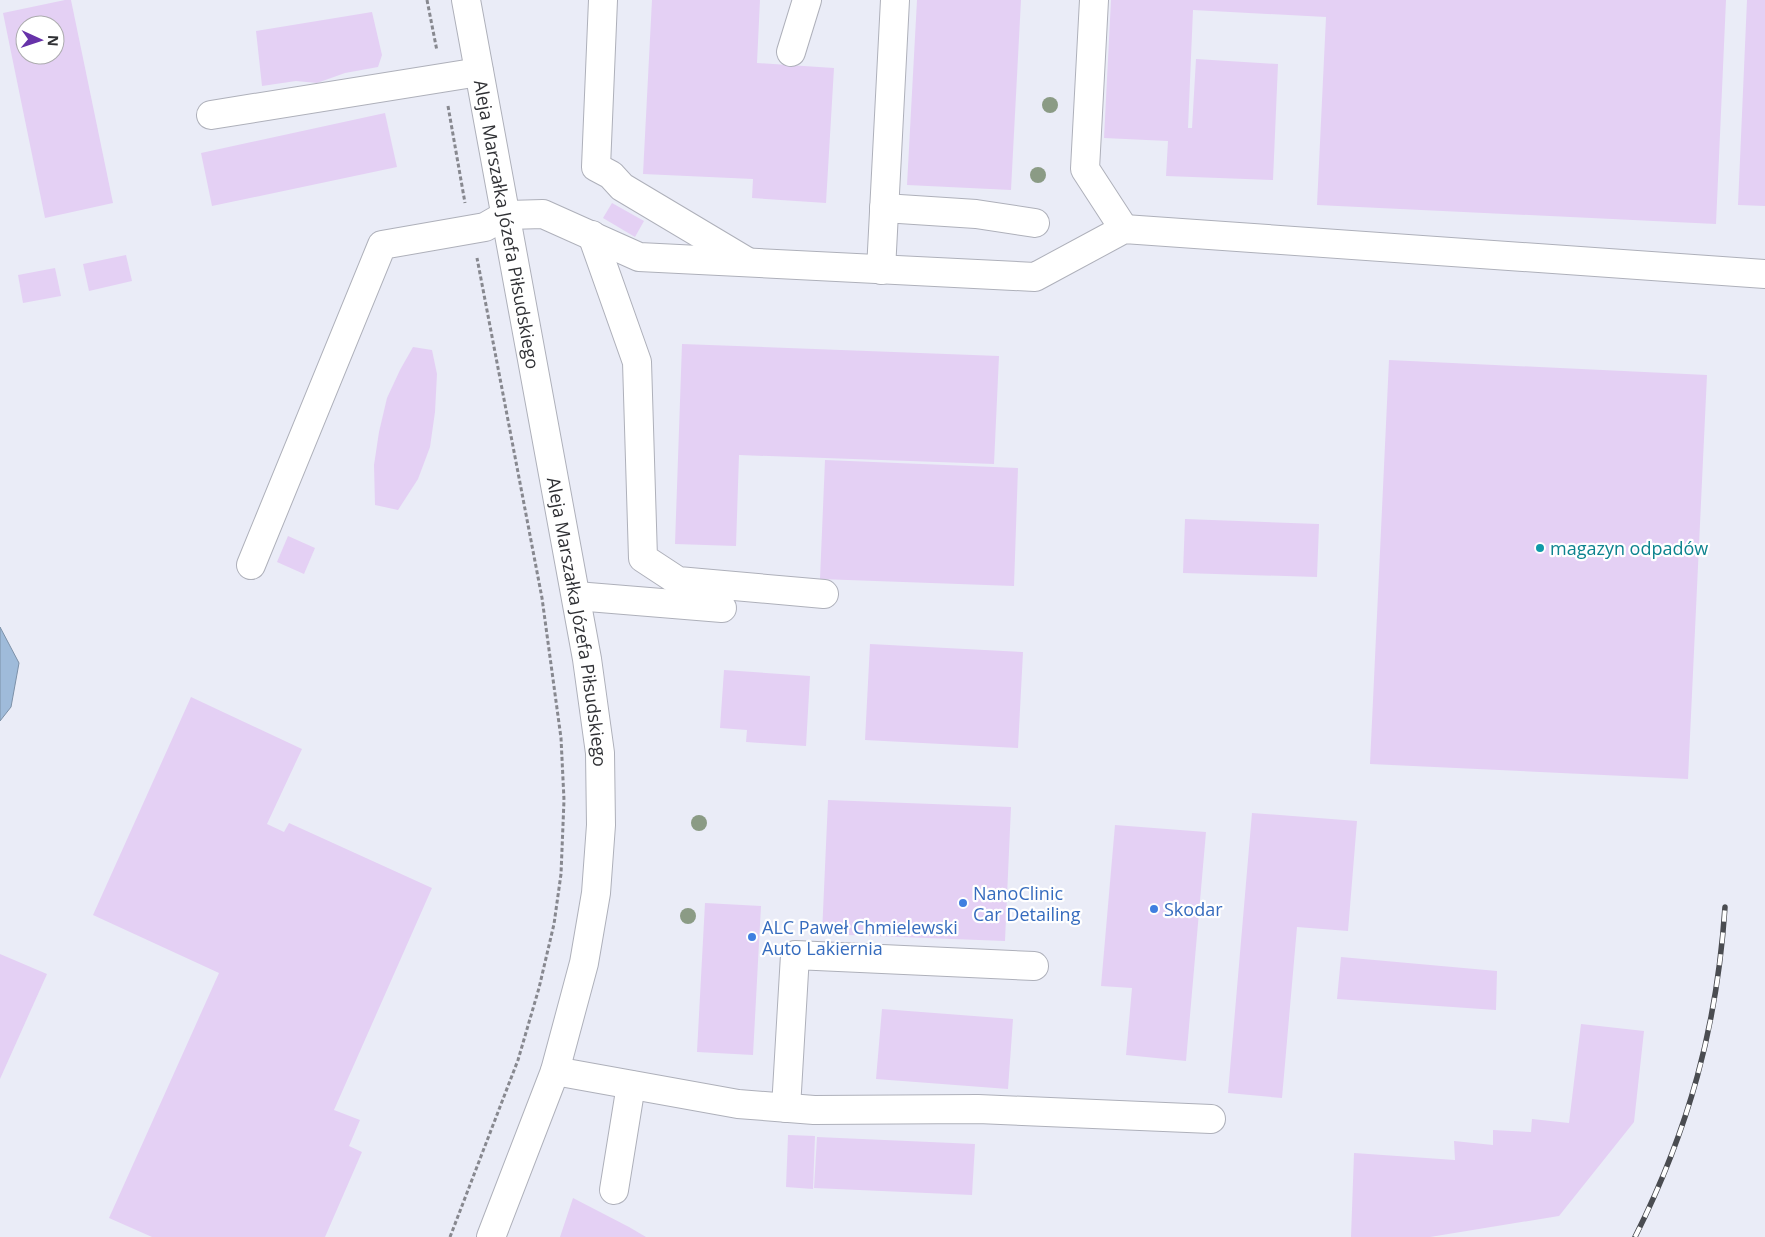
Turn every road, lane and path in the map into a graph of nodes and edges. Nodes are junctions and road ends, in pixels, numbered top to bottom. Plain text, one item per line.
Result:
1 (427, 0) edge
2 (466, 0) edge
3 (603, 0) edge
4 (806, 0) edge
5 (895, 0) edge
6 (1094, 0) edge
7 (791, 52) dead end
8 (438, 59) dead end
9 (479, 72) junction
10 (446, 98) dead end
11 (211, 115) dead end
12 (466, 205) dead end
13 (884, 208) junction
14 (506, 215) junction
15 (1035, 223) dead end
16 (1124, 229) junction
17 (592, 235) junction
18 (476, 255) dead end
19 (749, 263) junction
20 (881, 270) junction
21 (1765, 274) edge
22 (251, 565) dead end
23 (824, 594) dead end
24 (576, 596) junction
25 (722, 608) dead end
26 (1034, 966) dead end
27 (555, 1071) junction
28 (630, 1085) junction
29 (786, 1108) junction
30 (1211, 1119) dead end
31 (614, 1190) dead end
32 (450, 1237) edge
33 (491, 1237) edge

1 - 8 path
2 - 9 street, Aleja Marszałka Józefa Piłsudskiego
3 - 19 street
4 - 7 street
5 - 13 street
6 - 16 street
9 - 11 street
9 - 14 street, Aleja Marszałka Józefa Piłsudskiego
10 - 12 path
13 - 15 street
13 - 20 street
14 - 17 street
14 - 22 street
14 - 24 street, Aleja Marszałka Józefa Piłsudskiego
16 - 20 street
16 - 21 street
17 - 19 street
17 - 23 street
18 - 32 path
19 - 20 street
24 - 25 street
24 - 27 street, Aleja Marszałka Józefa Piłsudskiego
26 - 29 street
27 - 28 street
27 - 33 street, Aleja Marszałka Józefa Piłsudskiego
28 - 29 street
28 - 31 street
29 - 30 street

